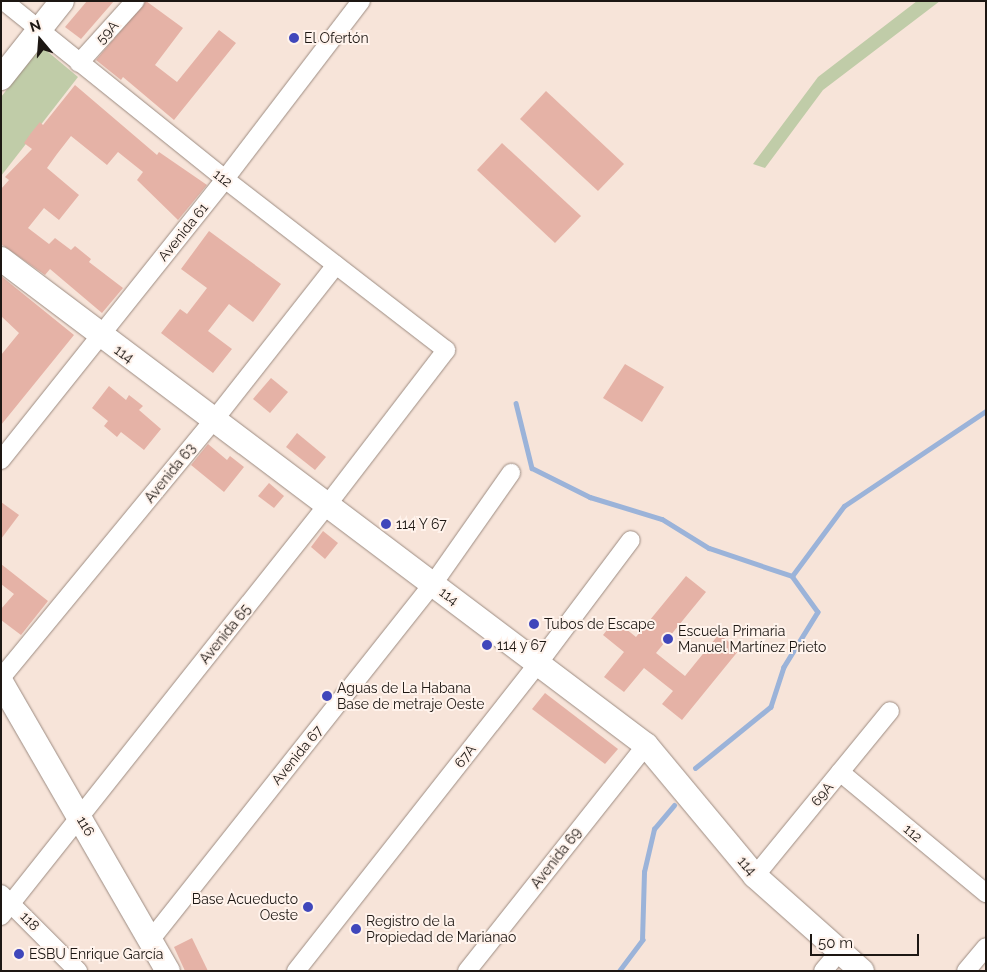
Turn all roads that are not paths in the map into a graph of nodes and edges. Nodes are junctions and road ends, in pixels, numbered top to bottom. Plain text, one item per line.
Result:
1 (4, 1) edge
2 (62, 1) edge
3 (135, 1) edge
4 (361, 1) edge
5 (39, 30) junction
6 (79, 63) junction
7 (1, 78) edge
8 (225, 179) junction
9 (1, 259) edge
10 (336, 265) junction
11 (100, 336) junction
12 (446, 350) joint
13 (214, 420) junction
14 (1, 460) edge
15 (511, 473) dead end
16 (328, 504) junction
17 (631, 540) dead end
18 (433, 584) junction
19 (540, 662) junction
20 (1, 678) edge
21 (1, 682) edge
22 (890, 711) dead end
23 (646, 745) junction
24 (840, 772) junction
25 (80, 815) junction
26 (754, 876) junction
27 (986, 894) edge
28 (4, 904) edge
29 (152, 938) junction
30 (986, 947) edge
31 (839, 952) junction
32 (78, 971) edge
33 (168, 971) edge
34 (296, 971) edge
35 (466, 971) edge
36 (823, 971) edge
37 (862, 971) edge
38 (966, 971) edge

1 - 5 street, 112
2 - 5 main road
3 - 6 street, 59A
4 - 8 street, Avenida 61
5 - 6 street, 112
5 - 7 main road
6 - 8 street, 112
8 - 10 street, 112
8 - 11 street, Avenida 61
9 - 11 main road, 114
10 - 12 street, 112
10 - 13 street, Avenida 63
11 - 13 main road, 114
11 - 14 street, Avenida 61
12 - 16 street, Avenida 65
13 - 16 main road, 114
13 - 20 street, Avenida 63
15 - 18 street, Avenida 67
16 - 18 main road, 114
16 - 25 street, Avenida 65
17 - 19 street, 67A
18 - 19 main road, 114
18 - 29 street, Avenida 67
19 - 23 main road, 114
19 - 34 street, 67A
21 - 25 main road, 116
22 - 24 street, 69A
23 - 26 main road, 114
23 - 35 street, Avenida 69
24 - 26 street, 69A
24 - 27 street, 112
25 - 28 street, Avenida 65
25 - 29 main road, 116
26 - 31 main road, 114
28 - 32 street, 118
29 - 33 main road, 116
30 - 38 street
31 - 36 street
31 - 37 main road, 114

